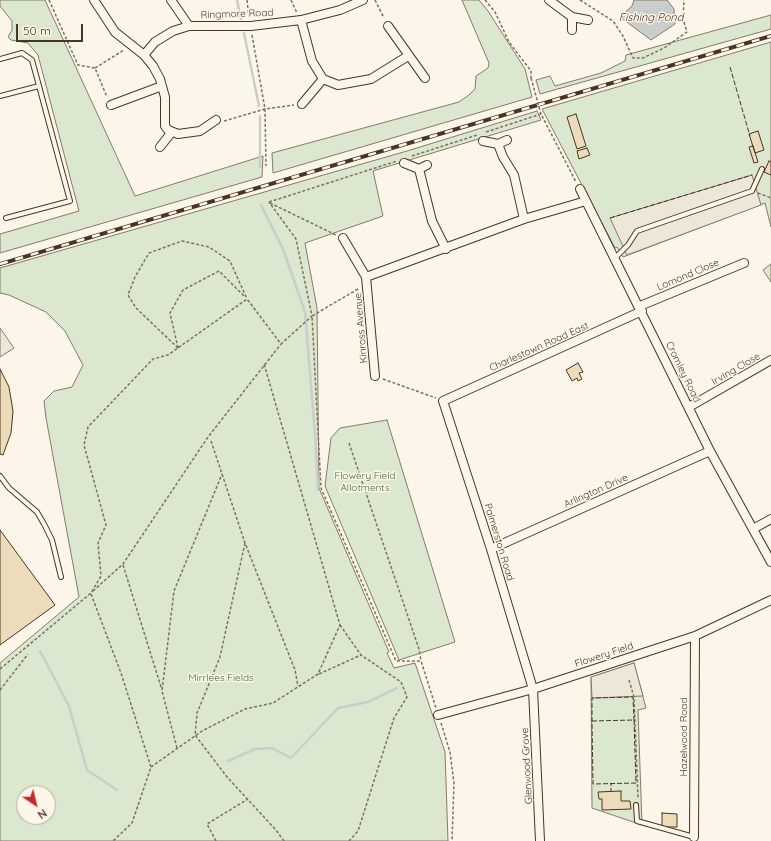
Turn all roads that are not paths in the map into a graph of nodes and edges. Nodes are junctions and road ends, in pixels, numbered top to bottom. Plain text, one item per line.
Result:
1 (94, 0) edge
2 (171, 0) edge
3 (363, 0) edge
4 (549, 0) edge
5 (572, 17) junction
6 (301, 20) junction
7 (588, 20) dead end
8 (189, 26) junction
9 (388, 26) road end
10 (572, 30) dead end
11 (144, 55) junction
12 (408, 56) junction
13 (0, 59) edge
14 (425, 78) dead end
15 (322, 79) junction
16 (39, 86) junction
17 (162, 86) junction
18 (0, 96) edge
19 (302, 104) road end
20 (111, 105) road end
21 (216, 120) road end
22 (172, 133) junction
23 (507, 140) dead end
24 (483, 141) dead end
25 (498, 144) junction
26 (160, 147) dead end
27 (404, 163) dead end
28 (427, 165) dead end
29 (419, 169) junction
30 (762, 169) dead end
31 (580, 189) road end
32 (586, 201) junction
33 (6, 218) dead end
34 (524, 219) junction
35 (343, 238) road end
36 (446, 249) junction
37 (615, 258) junction
38 (744, 263) dead end
39 (367, 281) junction
40 (641, 309) junction
41 (771, 360) edge
42 (375, 376) road end
43 (443, 401) joint
44 (690, 407) junction
45 (710, 451) junction
46 (0, 476) edge
47 (771, 519) edge
48 (753, 529) junction
49 (491, 549) junction
50 (771, 562) edge
51 (61, 577) dead end
52 (771, 600) edge
53 (695, 636) junction
54 (533, 689) junction
55 (438, 715) road end
56 (636, 805) road end
57 (694, 837) joint
58 (540, 841) edge

1 - 11 street
2 - 8 street, Ringmore Road
3 - 6 street, Ringmore Road
4 - 5 street
5 - 7 street
5 - 10 street
6 - 8 street, Ringmore Road
6 - 15 street
8 - 11 street
9 - 12 street
11 - 17 street
12 - 14 street
12 - 15 street
13 - 16 lane
15 - 19 street
16 - 18 lane
16 - 33 lane
17 - 20 street
17 - 22 street
21 - 22 street
22 - 26 street
23 - 25 street
24 - 25 street
25 - 34 street
27 - 29 street
28 - 29 street
29 - 36 street
30 - 37 lane
31 - 32 street, Cromley Road
32 - 34 street
32 - 37 street, Cromley Road
34 - 36 street
35 - 39 street, Kinross Avenue
36 - 39 street
37 - 40 street, Cromley Road
38 - 40 street, Lomond Close
39 - 42 street, Kinross Avenue
40 - 43 street, Charlestown Road East
40 - 44 street, Cromley Road
41 - 44 street, Irving Close
43 - 49 street, Palmerston Road
44 - 45 street, Cromley Road
45 - 48 street, Cromley Road
45 - 49 street, Arlington Drive
46 - 51 lane
47 - 48 street
48 - 50 street, Cromley Road
49 - 54 street, Palmerston Road
52 - 53 street, Flowery Field
53 - 54 street, Flowery Field
53 - 57 street, Hazelwood Road
54 - 55 street, Flowery Field
54 - 58 street, Glenwood Grove
56 - 57 lane

